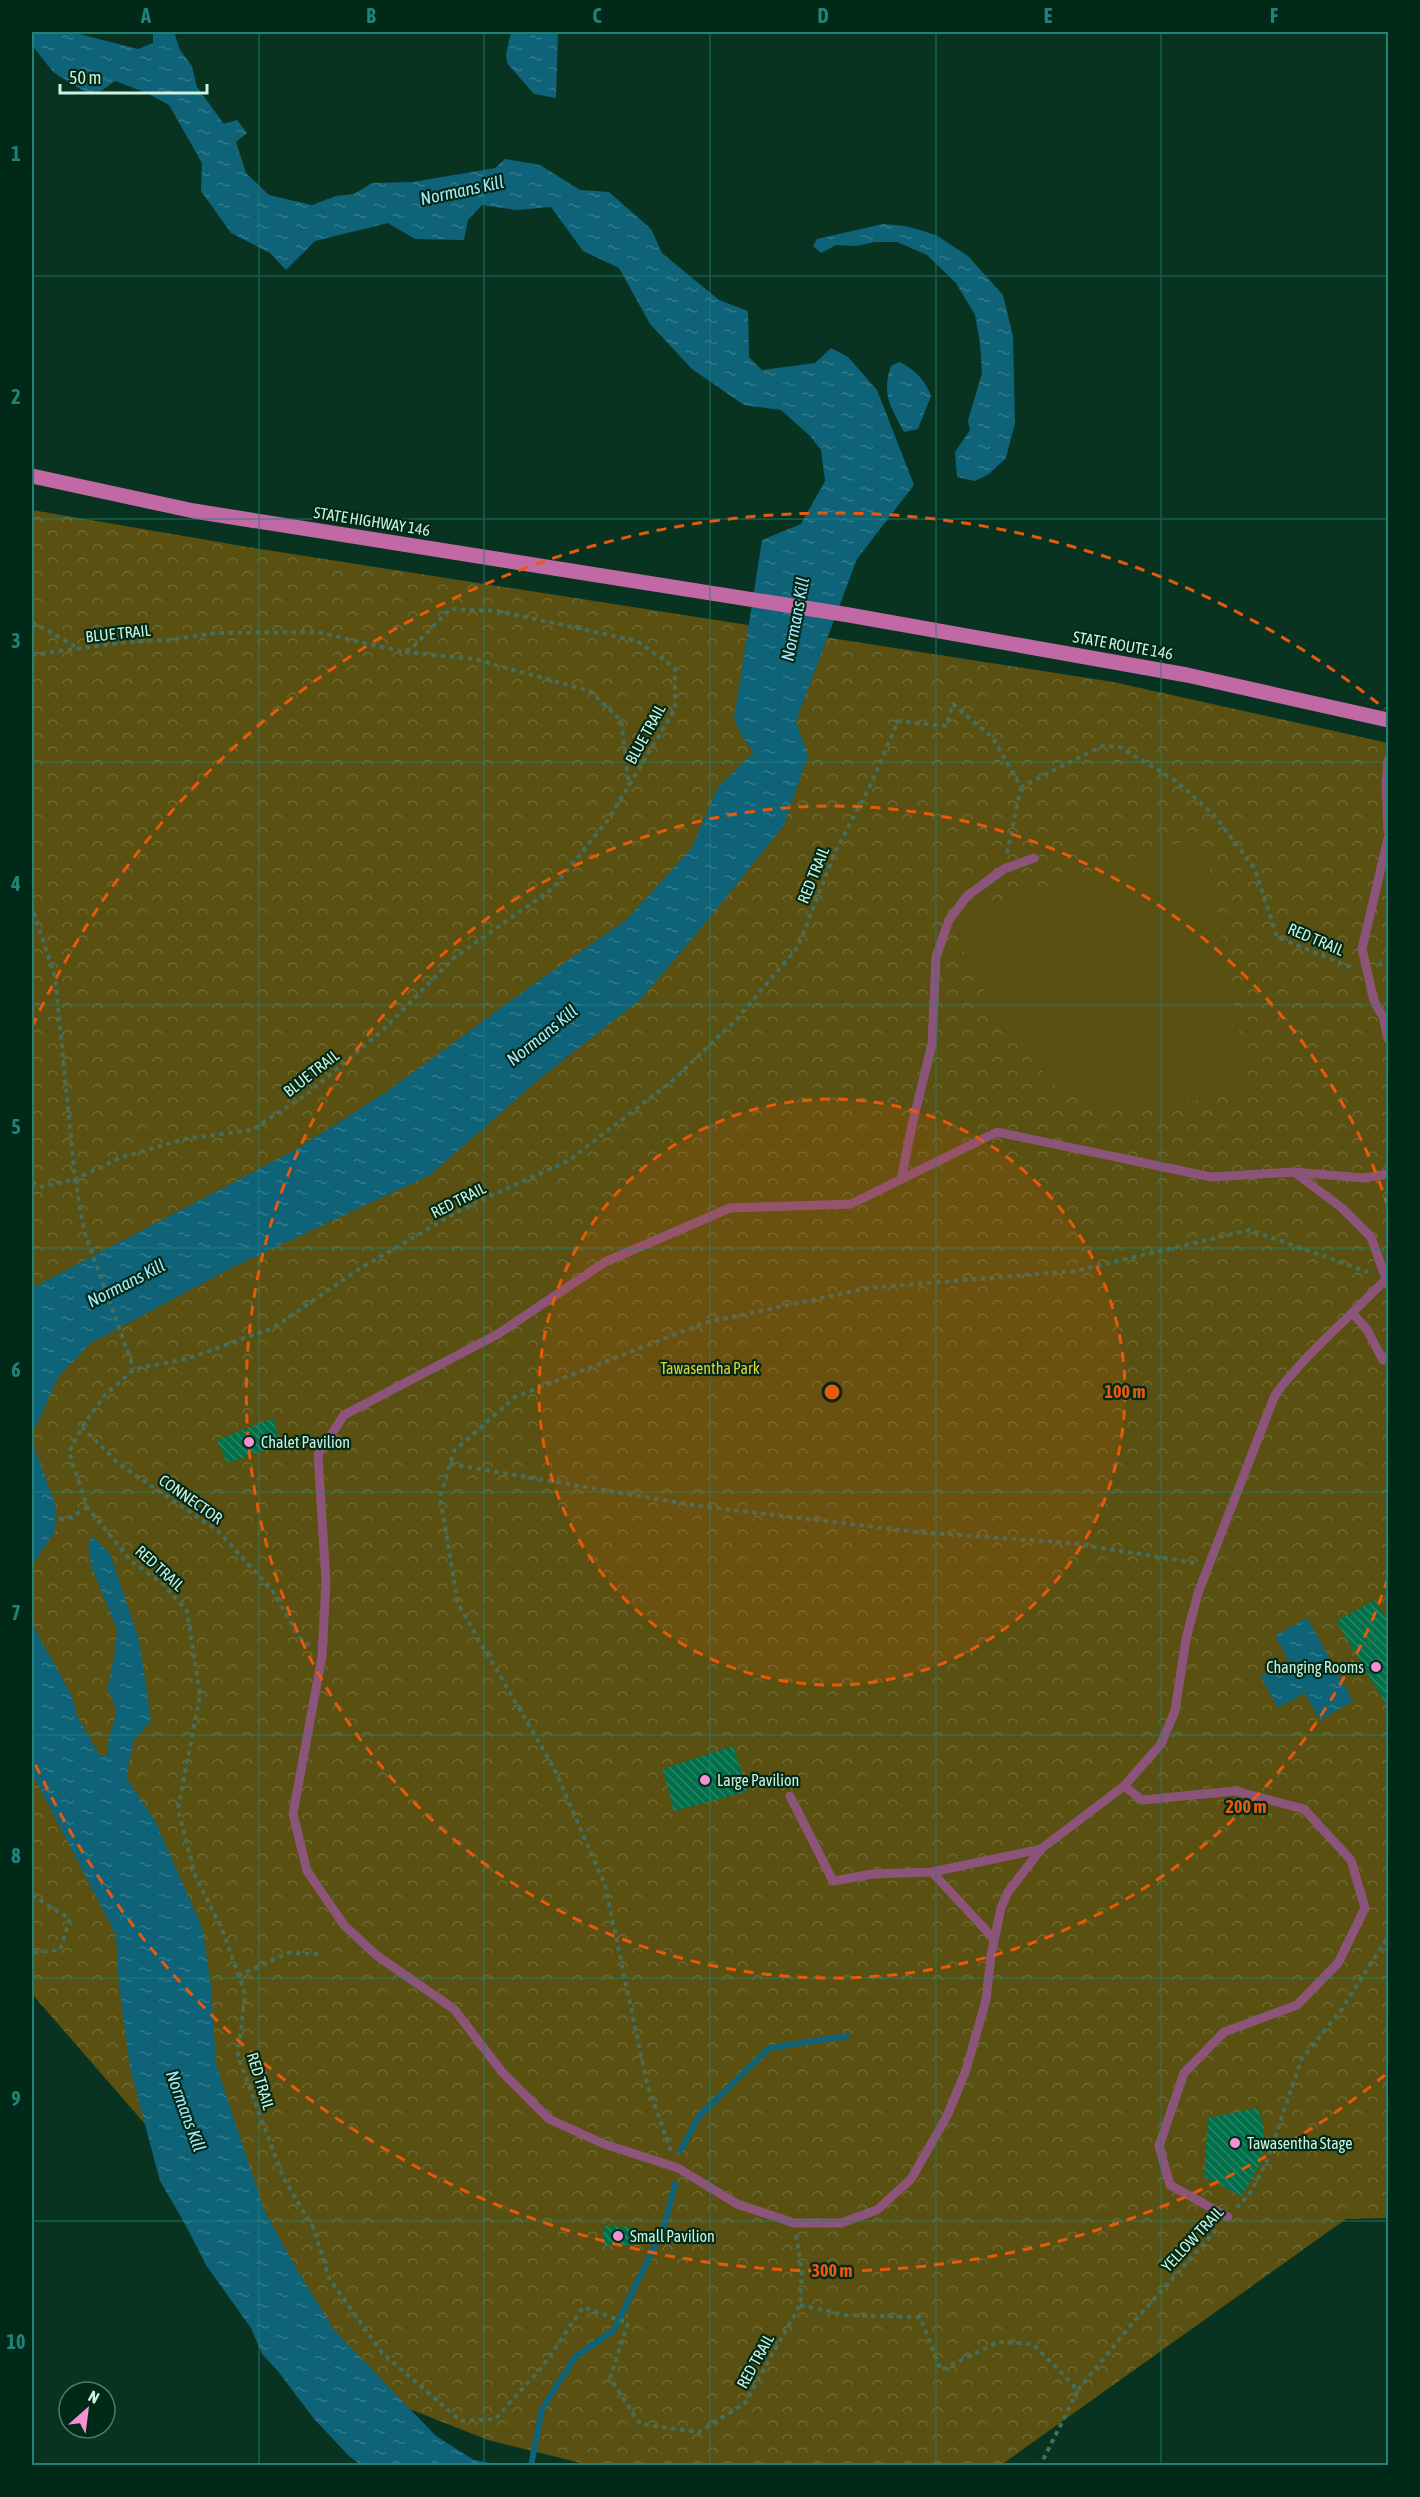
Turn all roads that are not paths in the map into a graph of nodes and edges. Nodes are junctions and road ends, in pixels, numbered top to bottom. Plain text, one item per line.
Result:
1 (32, 476) edge
2 (849, 615) joint
3 (1389, 720) edge
4 (1389, 759) edge
5 (1389, 831) edge
6 (1389, 838) edge
7 (1034, 858) dead end
8 (1386, 1019) edge
9 (1389, 1039) edge
10 (1294, 1172) junction
11 (1389, 1174) edge
12 (901, 1179) junction
13 (1388, 1280) edge
14 (1353, 1314) junction
15 (1386, 1358) edge
16 (1124, 1786) junction
17 (790, 1796) dead end
18 (1041, 1849) junction
19 (932, 1872) junction
20 (994, 1939) junction
21 (1228, 2217) road end

1 - 2 main road, STATE HIGHWAY 146
2 - 3 main road, STATE ROUTE 146
4 - 5 lane
6 - 8 lane
7 - 12 lane
8 - 9 lane
10 - 11 lane
10 - 12 lane
10 - 13 lane
12 - 20 lane
13 - 14 lane
14 - 15 lane
14 - 16 lane
16 - 18 lane
16 - 21 lane
17 - 19 lane
18 - 19 lane
18 - 20 lane
19 - 20 lane

